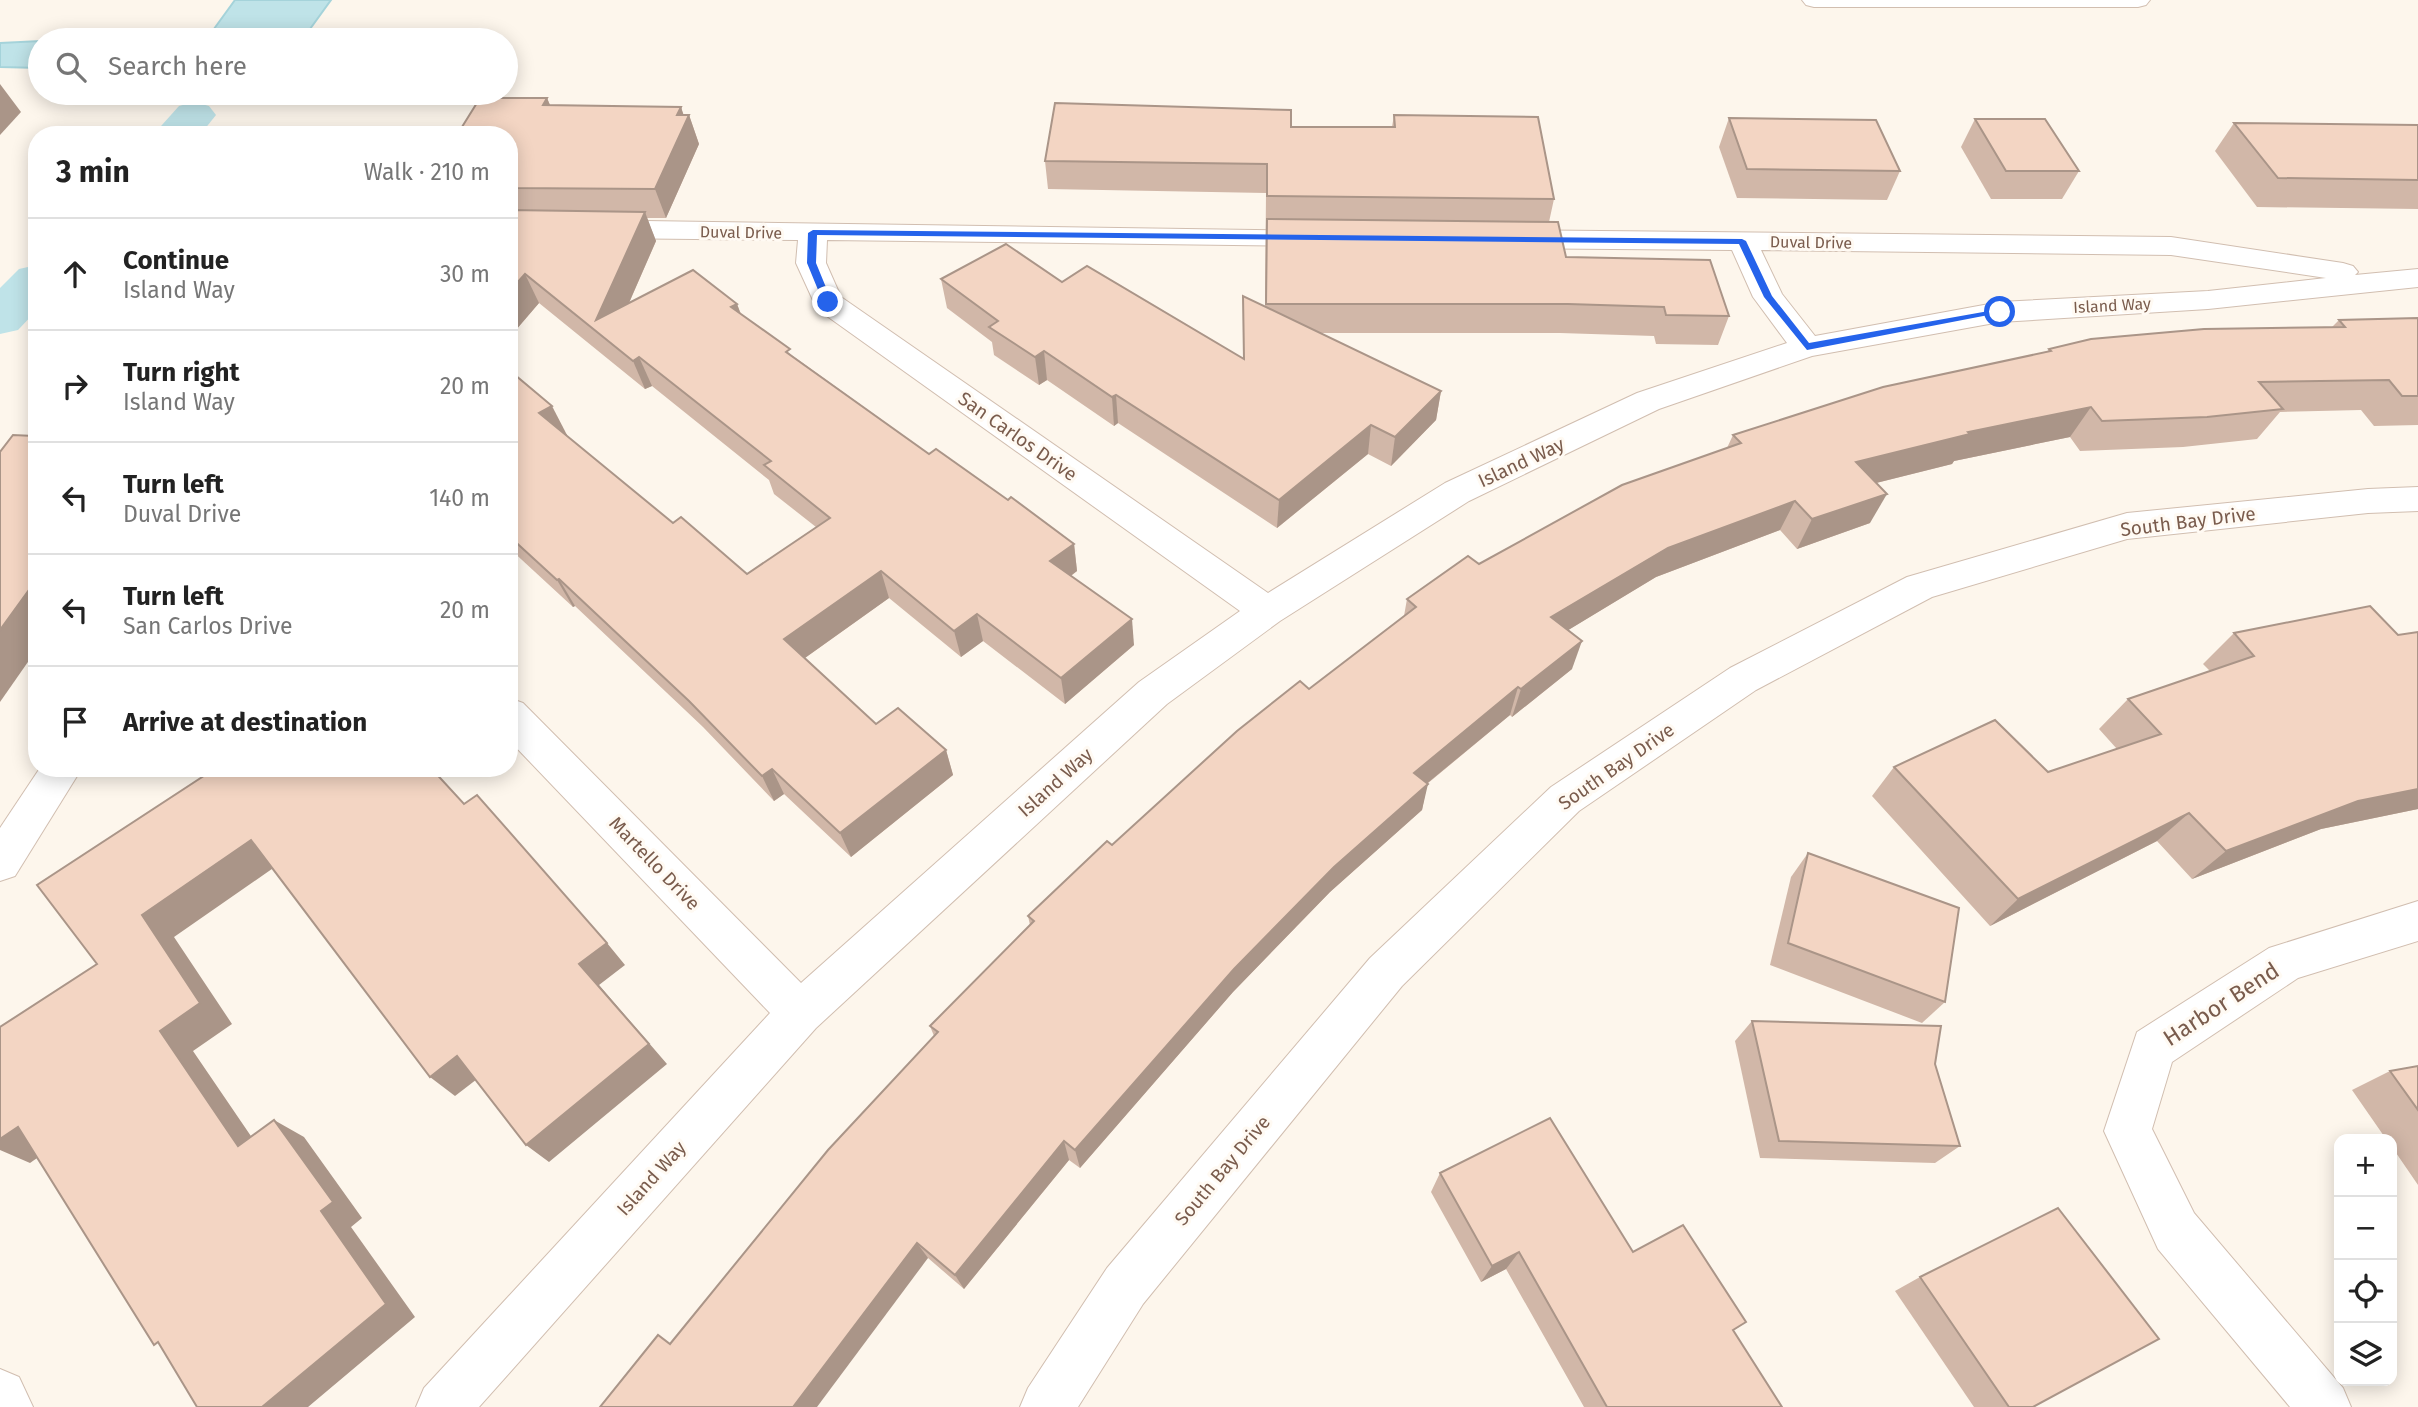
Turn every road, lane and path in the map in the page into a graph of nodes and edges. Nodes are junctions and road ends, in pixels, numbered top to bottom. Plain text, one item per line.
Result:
1 (1814, 0) edge
2 (2138, 0) edge
3 (2010, 1) edge
4 (518, 228) edge
5 (813, 233) junction
6 (1354, 238) edge
7 (1479, 239) edge
8 (1742, 241) junction
9 (2408, 279) edge
10 (1807, 347) junction
11 (2418, 499) edge
12 (1267, 611) junction
13 (518, 723) edge
14 (56, 777) edge
15 (0, 863) edge
16 (2418, 921) edge
17 (800, 1013) junction
18 (0, 1396) edge
19 (6, 1407) edge
20 (443, 1407) edge
21 (1047, 1407) edge
22 (2325, 1407) edge

1 - 3 street
2 - 3 street
4 - 5 street, Duval Drive
5 - 6 street, Duval Drive
5 - 12 street, San Carlos Drive
7 - 8 street, Duval Drive
8 - 9 street, Duval Drive
8 - 10 street
9 - 10 street, Island Way
10 - 12 street, Island Way
11 - 21 street, South Bay Drive
12 - 17 street, Island Way
13 - 17 street, Martello Drive
14 - 15 street
16 - 22 street, Harbor Bend
17 - 20 street, Island Way
18 - 19 street

